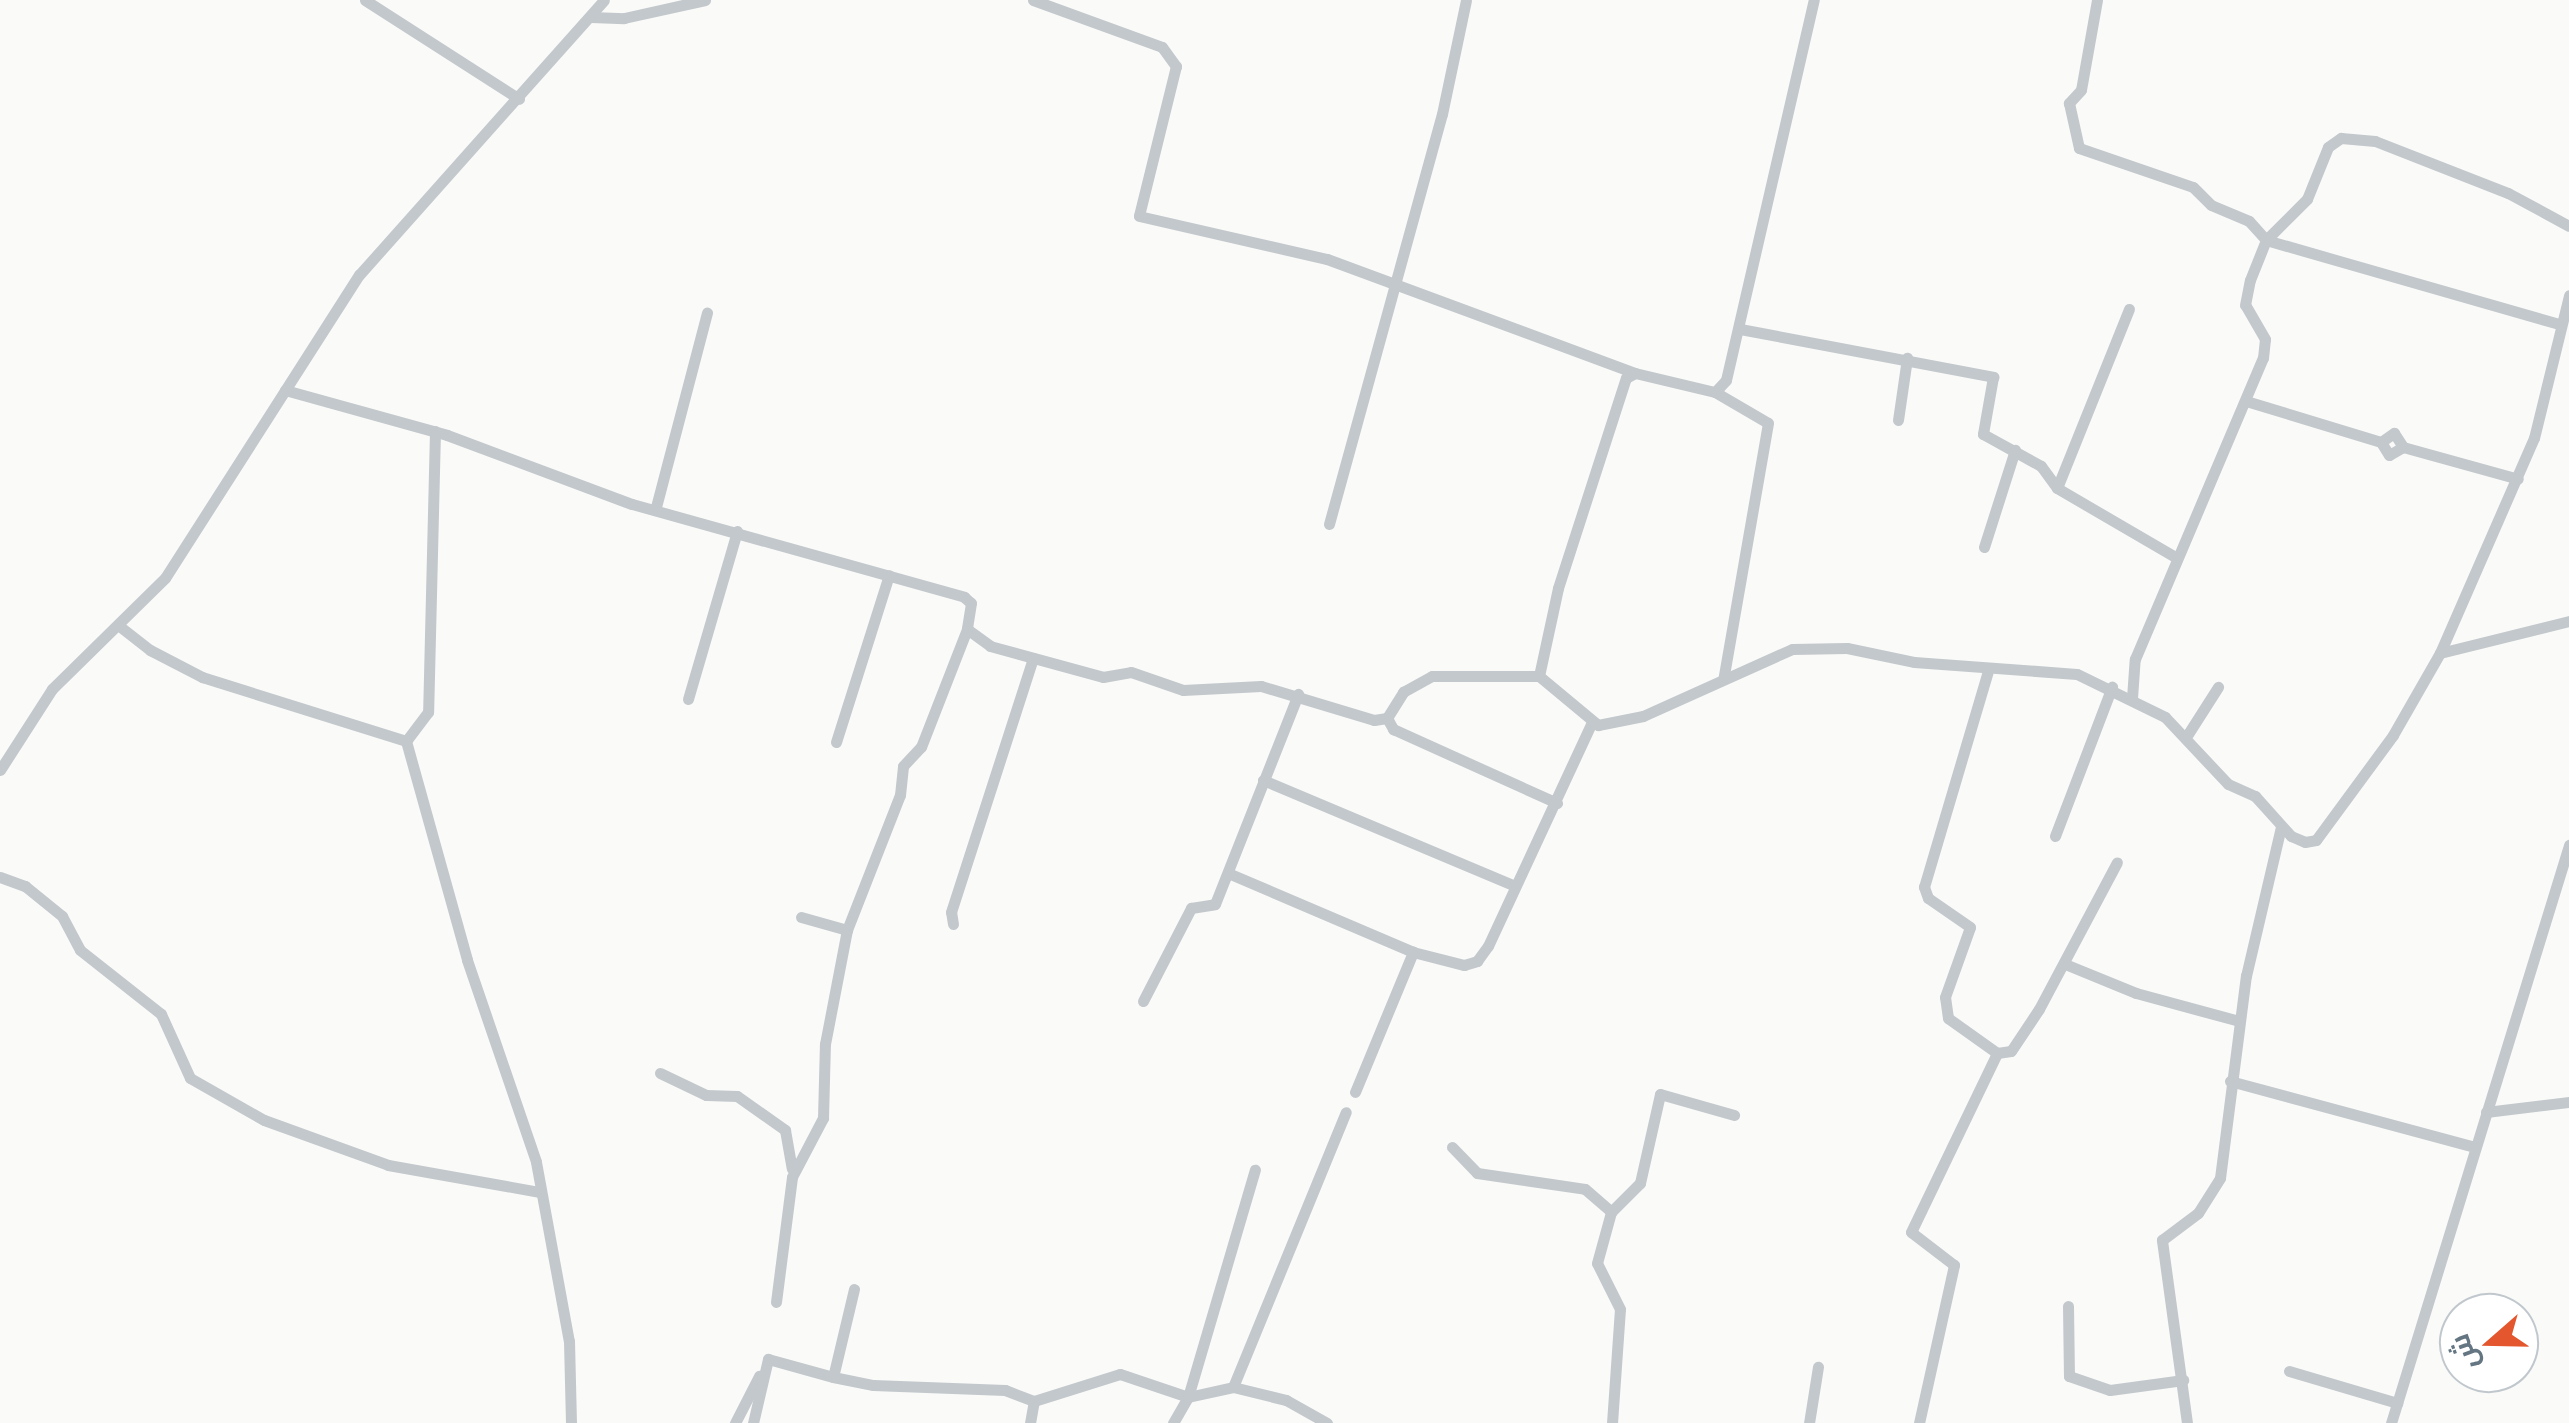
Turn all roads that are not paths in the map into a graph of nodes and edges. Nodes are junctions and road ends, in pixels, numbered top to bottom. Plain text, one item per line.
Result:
1 (365, 0) edge
2 (604, 0) edge
3 (705, 0) edge
4 (1033, 0) edge
5 (1466, 0) edge
6 (1814, 0) edge
7 (2096, 0) edge
8 (590, 17) junction
9 (520, 99) junction
10 (2569, 226) edge
11 (2266, 240) junction
12 (1396, 286) junction
13 (2569, 294) edge
14 (2130, 309) dead end
15 (708, 313) dead end
16 (2558, 324) junction
17 (1740, 329) junction
18 (1907, 358) junction
19 (1635, 372) junction
20 (285, 390) junction
21 (1715, 392) junction
22 (2246, 401) junction
23 (1898, 420) dead end
24 (434, 431) junction
25 (2015, 450) junction
26 (2518, 480) junction
27 (2057, 488) junction
28 (656, 507) junction
29 (1329, 524) dead end
30 (738, 530) junction
31 (1984, 547) dead end
32 (2176, 557) junction
33 (888, 575) junction
34 (2569, 622) edge
35 (118, 625) junction
36 (967, 629) junction
37 (2440, 653) junction
38 (1034, 658) junction
39 (1989, 668) junction
40 (1539, 676) junction
41 (1724, 676) junction
42 (2112, 687) junction
43 (2218, 687) dead end
44 (1298, 694) junction
45 (2132, 698) junction
46 (688, 699) dead end
47 (1387, 718) junction
48 (1592, 722) junction
49 (2188, 734) junction
50 (406, 741) junction
51 (836, 742) dead end
52 (0, 770) edge
53 (1263, 780) junction
54 (1556, 803) junction
55 (2281, 827) junction
56 (2055, 836) dead end
57 (2569, 845) edge
58 (2117, 862) dead end
59 (1228, 873) junction
60 (0, 877) edge
61 (1513, 885) junction
62 (802, 917) dead end
63 (952, 924) dead end
64 (846, 930) junction
65 (1413, 952) junction
66 (2065, 964) junction
67 (1143, 1001) dead end
68 (2239, 1021) junction
69 (1997, 1053) junction
70 (660, 1073) dead end
71 (2230, 1081) junction
72 (1355, 1092) dead end
73 (2569, 1102) edge
74 (1346, 1112) dead end
75 (2486, 1112) junction
76 (1734, 1115) dead end
77 (1452, 1147) dead end
78 (2476, 1147) junction
79 (1255, 1170) dead end
80 (792, 1177) junction
81 (540, 1192) junction
82 (1612, 1212) junction
83 (854, 1289) dead end
84 (776, 1302) dead end
85 (2068, 1306) dead end
86 (768, 1359) junction
87 (1818, 1367) dead end
88 (2289, 1371) dead end
89 (833, 1377) junction
90 (2182, 1380) junction
91 (1233, 1387) junction
92 (1188, 1397) junction
93 (1034, 1401) junction
94 (2397, 1403) junction
95 (571, 1423) edge
96 (735, 1423) edge
97 (753, 1423) edge
98 (1030, 1423) edge
99 (1173, 1423) edge
100 (1327, 1423) edge
101 (1612, 1423) edge
102 (1809, 1423) edge
103 (1919, 1423) edge
104 (2187, 1423) edge
105 (2391, 1423) edge

1 - 9 street
2 - 8 street
3 - 8 street
4 - 12 street
5 - 12 street
6 - 17 street
7 - 11 street
8 - 9 street
9 - 20 street
10 - 11 street
11 - 16 street
11 - 22 street
12 - 19 street
12 - 29 street
13 - 16 street
14 - 27 street
15 - 28 street
16 - 26 street
17 - 18 street
17 - 21 street
18 - 23 street
18 - 25 street
19 - 21 street
19 - 40 street
20 - 24 street
20 - 35 street
21 - 41 street
22 - 26 street
22 - 32 street
24 - 28 street
24 - 50 street
25 - 27 street
25 - 31 street
26 - 37 street
27 - 32 street
28 - 30 street
30 - 33 street
30 - 46 street
32 - 45 street
33 - 36 street
33 - 51 street
34 - 37 street
35 - 50 street
35 - 52 street
36 - 38 street
36 - 64 street
37 - 55 street
38 - 44 street
38 - 63 street
39 - 41 street
39 - 42 street
39 - 69 street
40 - 47 street
40 - 48 street
41 - 48 street
42 - 45 street
42 - 56 street
43 - 49 street
44 - 47 street
44 - 53 street
45 - 49 street
47 - 54 street
48 - 54 street
49 - 55 street
50 - 81 street
53 - 59 street
53 - 61 street
54 - 61 street
55 - 68 street
57 - 75 street
58 - 66 street
59 - 65 street
59 - 67 street
60 - 81 street
61 - 65 street
62 - 64 street
64 - 80 street
65 - 72 street
66 - 68 street
66 - 69 street
68 - 71 street
69 - 103 street
70 - 80 street
71 - 78 street
71 - 90 street
73 - 75 street
74 - 91 street
75 - 78 street
76 - 82 street
77 - 82 street
78 - 94 street
79 - 92 street
80 - 84 street
81 - 95 street
82 - 101 street
83 - 89 street
85 - 90 street
86 - 89 street
86 - 96 street
86 - 97 street
87 - 102 street
88 - 94 street
89 - 93 street
90 - 104 street
91 - 92 street
91 - 100 street
92 - 93 street
92 - 99 street
93 - 98 street
94 - 105 street

